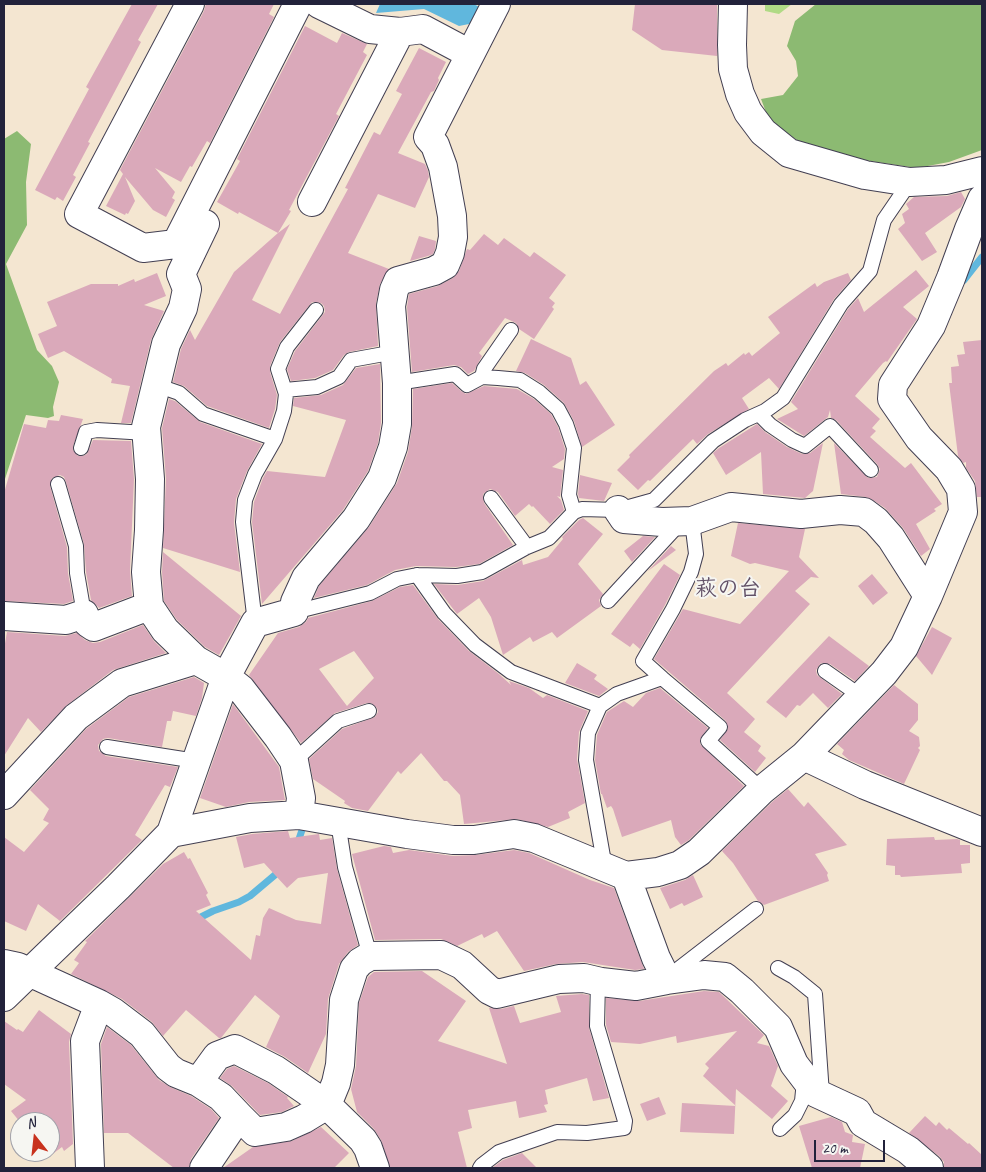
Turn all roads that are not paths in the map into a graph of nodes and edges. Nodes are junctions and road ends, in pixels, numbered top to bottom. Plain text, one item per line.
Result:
1 (190, 4) edge
2 (298, 4) edge
3 (319, 4) edge
4 (496, 4) edge
5 (733, 4) edge
6 (400, 32) junction
7 (470, 54) junction
8 (982, 171) edge
9 (910, 182) junction
10 (199, 198) junction
11 (982, 199) edge
12 (312, 202) dead end
13 (316, 310) dead end
14 (511, 330) dead end
15 (395, 352) junction
16 (482, 377) junction
17 (398, 383) junction
18 (156, 385) junction
19 (285, 390) junction
20 (760, 414) junction
21 (147, 433) junction
22 (275, 439) junction
23 (81, 448) dead end
24 (871, 470) dead end
25 (58, 484) dead end
26 (491, 498) dead end
27 (618, 510) junction
28 (574, 512) junction
29 (687, 522) junction
30 (527, 547) junction
31 (417, 575) junction
32 (928, 596) junction
33 (608, 601) dead end
34 (149, 606) junction
35 (294, 612) junction
36 (84, 614) junction
37 (4, 616) edge
38 (255, 623) junction
39 (196, 660) junction
40 (825, 671) dead end
41 (226, 677) junction
42 (662, 678) junction
43 (862, 697) junction
44 (600, 706) junction
45 (369, 711) dead end
46 (107, 748) dead end
47 (804, 756) junction
48 (196, 761) junction
49 (294, 761) junction
50 (762, 790) junction
51 (4, 795) edge
52 (299, 816) junction
53 (338, 822) junction
54 (982, 832) edge
55 (171, 833) junction
56 (616, 872) junction
57 (756, 909) dead end
58 (370, 956) junction
59 (4, 964) edge
60 (778, 968) dead end
61 (29, 972) junction
62 (667, 980) junction
63 (598, 981) junction
64 (4, 997) edge
65 (106, 1008) junction
66 (198, 1082) junction
67 (813, 1087) junction
68 (327, 1105) junction
69 (239, 1116) junction
70 (780, 1129) dead end
71 (90, 1163) edge
72 (204, 1168) edge
73 (375, 1168) edge
74 (480, 1168) edge
75 (929, 1168) edge

1 - 10 street
2 - 10 street
3 - 6 street
4 - 7 street
5 - 9 street
6 - 7 street
6 - 12 street
7 - 15 street
8 - 9 street
9 - 20 lane
10 - 18 street
11 - 32 street
13 - 19 lane
14 - 16 lane
15 - 17 street
15 - 19 lane
16 - 17 lane
16 - 28 lane
17 - 35 street
18 - 21 street
18 - 22 lane
19 - 22 lane
20 - 24 lane
20 - 27 lane
21 - 23 lane
21 - 34 street
22 - 38 lane
25 - 36 lane
26 - 30 lane
27 - 28 lane
27 - 29 street
28 - 30 lane
29 - 32 street
29 - 33 lane
29 - 42 lane
30 - 31 lane
31 - 35 lane
31 - 44 lane
32 - 43 street
34 - 36 street
34 - 39 street
35 - 38 street
36 - 37 street
38 - 41 street
39 - 41 street
39 - 51 street
40 - 43 lane
41 - 48 street
41 - 49 street
42 - 44 lane
42 - 50 lane
43 - 47 street
44 - 56 lane
45 - 49 lane
46 - 48 lane
47 - 50 street
47 - 54 street
48 - 55 street
49 - 52 street
50 - 56 street
52 - 53 street
52 - 55 street
53 - 56 street
53 - 58 lane
55 - 61 street
56 - 62 street
57 - 62 lane
58 - 63 street
58 - 68 street
59 - 61 street
60 - 67 lane
61 - 64 street
61 - 65 street
62 - 63 street
62 - 67 street
63 - 74 lane
65 - 66 street
65 - 71 street
66 - 68 street
66 - 69 street
67 - 70 lane
67 - 75 street
68 - 69 street
68 - 73 street
69 - 72 street

